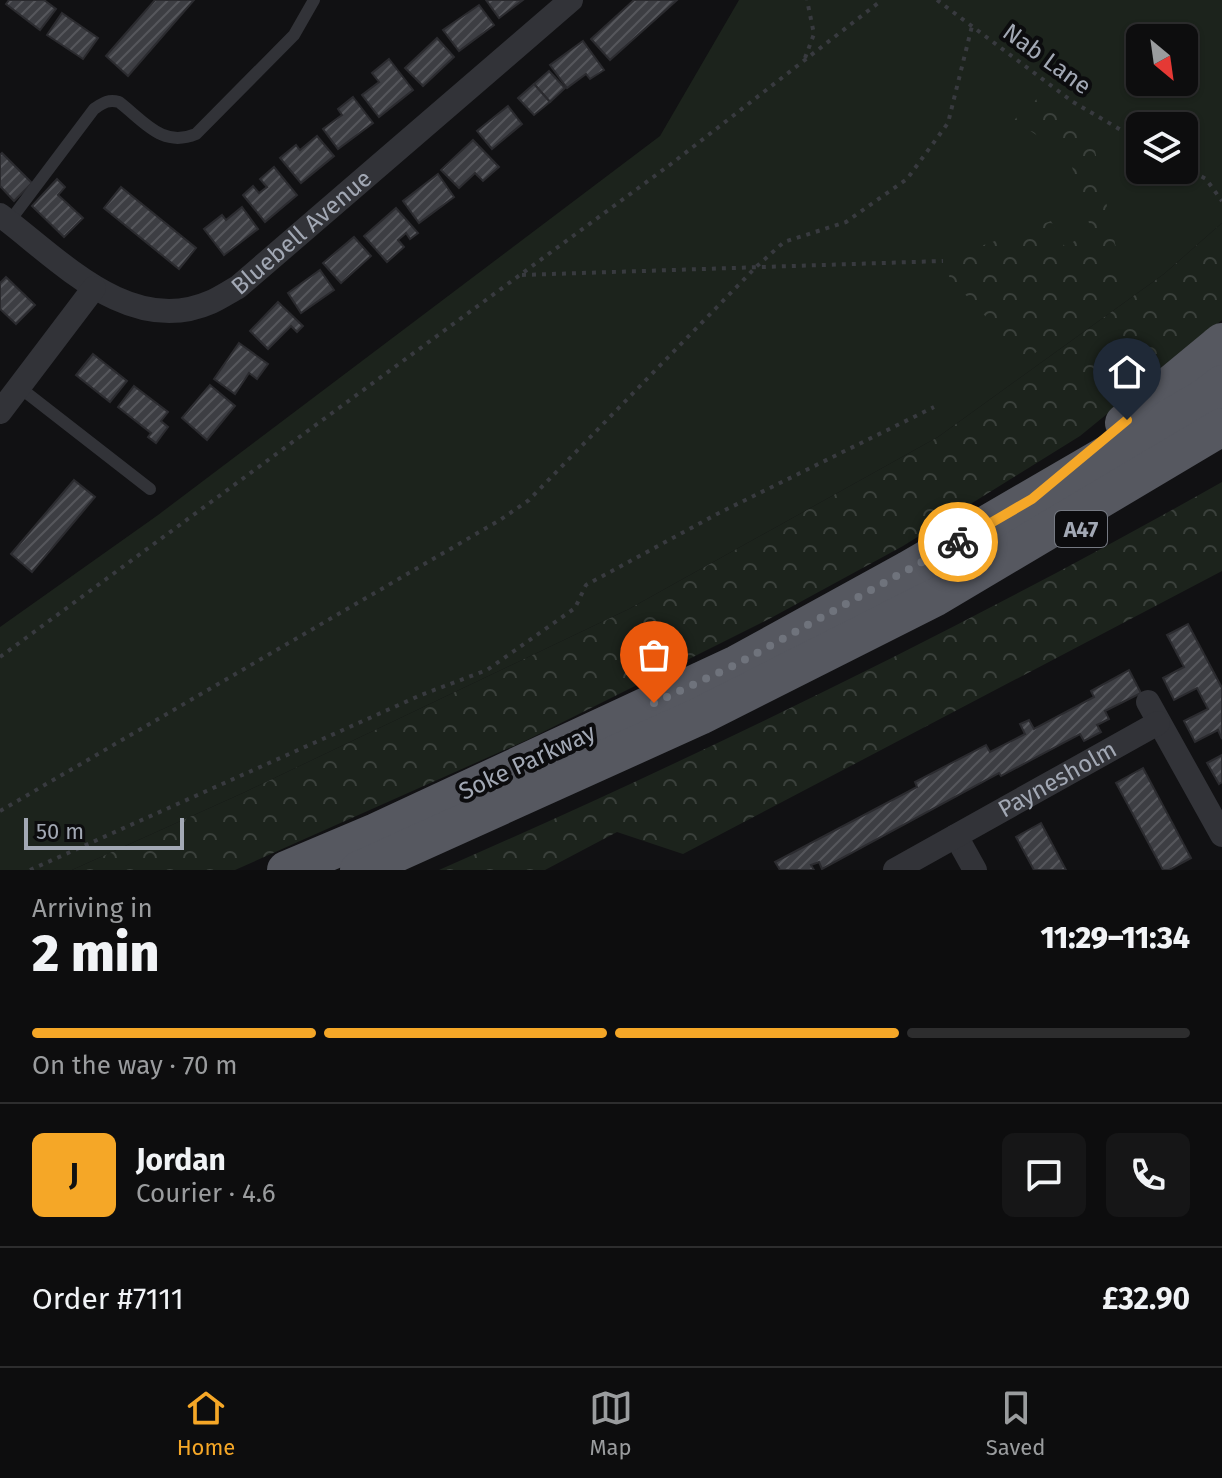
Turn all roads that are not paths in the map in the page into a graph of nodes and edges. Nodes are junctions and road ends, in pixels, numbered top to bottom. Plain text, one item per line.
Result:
1 (314, 0) edge
2 (571, 0) edge
3 (4, 219) edge
4 (94, 288) junction
5 (1222, 342) edge
6 (1222, 384) edge
7 (19, 387) junction
8 (0, 412) edge
9 (1222, 427) edge
10 (1222, 455) edge
11 (150, 489) dead end
12 (1032, 499) junction
13 (936, 597) junction
14 (1222, 835) edge
15 (956, 836) junction
16 (286, 870) edge
17 (359, 870) edge
18 (895, 870) edge
19 (975, 870) edge

1 - 3 lane
2 - 4 street, Bluebell Avenue
3 - 4 street, Bluebell Avenue
4 - 7 street
5 - 12 highway, A47
6 - 12 highway, Soke Parkway / A47
7 - 8 street
7 - 11 lane
9 - 13 highway, Soke Parkway / A47
10 - 13 highway, A47
12 - 16 highway, Soke Parkway / A47
13 - 17 highway, Soke Parkway / A47
14 - 15 street, Paynesholm
15 - 18 street, Paynesholm
15 - 19 street

